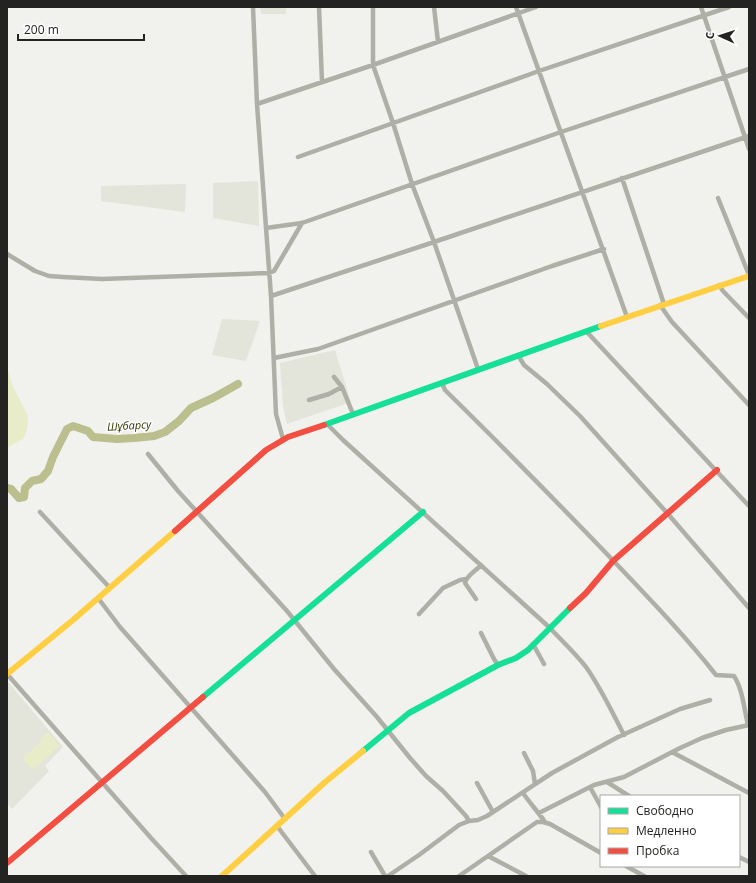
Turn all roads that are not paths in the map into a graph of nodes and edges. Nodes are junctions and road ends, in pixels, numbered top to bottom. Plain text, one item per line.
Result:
1 (253, 7) edge
2 (319, 7) edge
3 (373, 7) edge
4 (434, 7) edge
5 (516, 7) edge
6 (536, 7) edge
7 (700, 7) edge
8 (729, 7) edge
9 (518, 13) junction
10 (704, 16) junction
11 (438, 42) junction
12 (373, 65) junction
13 (749, 69) edge
14 (539, 71) junction
15 (725, 77) junction
16 (322, 82) junction
17 (257, 104) junction
18 (393, 123) junction
19 (561, 132) junction
20 (747, 136) edge
21 (749, 149) edge
22 (298, 157) dead end
23 (622, 178) junction
24 (412, 184) junction
25 (583, 192) junction
26 (718, 198) dead end
27 (302, 223) junction
28 (266, 228) junction
29 (434, 242) junction
30 (604, 249) junction
31 (7, 254) edge
32 (269, 273) junction
33 (749, 275) edge
34 (719, 285) junction
35 (271, 296) junction
36 (454, 301) junction
37 (662, 304) junction
38 (627, 317) junction
39 (749, 318) edge
40 (586, 331) junction
41 (518, 355) junction
42 (274, 358) junction
43 (478, 369) junction
44 (334, 377) dead end
45 (442, 383) junction
46 (342, 388) junction
47 (308, 400) dead end
48 (749, 404) edge
49 (353, 414) junction
50 (327, 424) junction
51 (283, 439) junction
52 (148, 454) dead end
53 (717, 470) junction
54 (749, 506) edge
55 (197, 511) junction
56 (40, 512) dead end
57 (423, 512) junction
58 (668, 514) junction
59 (614, 561) junction
60 (481, 565) junction
61 (466, 579) junction
62 (110, 588) junction
63 (98, 598) junction
64 (476, 599) dead end
65 (749, 608) edge
66 (419, 614) dead end
67 (293, 620) junction
68 (550, 628) junction
69 (481, 633) dead end
70 (534, 644) junction
71 (544, 664) dead end
72 (498, 665) junction
73 (7, 674) edge
74 (710, 700) dead end
75 (190, 708) junction
76 (748, 725) edge
77 (388, 731) junction
78 (624, 735) junction
79 (672, 752) junction
80 (524, 753) dead end
81 (102, 782) junction
82 (607, 782) junction
83 (477, 783) dead end
84 (535, 784) junction
85 (590, 787) junction
86 (523, 792) junction
87 (749, 793) edge
88 (627, 795) edge
89 (600, 805) edge
90 (493, 812) junction
91 (539, 813) junction
92 (285, 819) junction
93 (469, 821) junction
94 (545, 822) junction
95 (277, 826) junction
96 (371, 852) dead end
97 (600, 852) edge
98 (488, 856) junction
99 (740, 858) edge
100 (749, 862) edge
101 (7, 863) edge
102 (628, 867) edge
103 (641, 875) edge
104 (186, 876) edge
105 (222, 876) edge
106 (315, 876) edge
107 (385, 876) edge
108 (388, 876) edge
109 (459, 876) edge
110 (526, 876) edge

1 - 17 street
2 - 16 street
3 - 12 street
4 - 11 street
5 - 9 street
6 - 9 street
7 - 10 street
8 - 10 street
9 - 11 street
9 - 14 street
10 - 14 street
10 - 15 street
11 - 12 street
12 - 16 street
12 - 18 street
13 - 15 street
14 - 18 street
14 - 19 street
15 - 19 street
15 - 20 street
16 - 17 street
17 - 28 street
18 - 22 street
18 - 24 street
19 - 24 street
19 - 25 street
20 - 21 street
20 - 23 street
23 - 25 street
23 - 37 street
24 - 27 street
24 - 29 street
25 - 29 street
25 - 30 street
26 - 33 street
27 - 28 street
27 - 32 street
28 - 32 street
29 - 35 street
29 - 36 street
30 - 36 street
30 - 38 street
31 - 32 street
32 - 35 street
33 - 34 street
34 - 37 street
34 - 39 street
35 - 42 street
36 - 42 street
36 - 43 street
37 - 38 street
37 - 48 street
38 - 40 street
40 - 41 street
40 - 53 street
41 - 43 street
41 - 58 street
42 - 51 street
43 - 45 street
44 - 46 street
45 - 49 street
45 - 59 street
46 - 47 street
46 - 49 street
49 - 50 street
50 - 51 street
50 - 57 street
51 - 55 street
52 - 55 street
53 - 54 street
53 - 58 street
55 - 62 street
55 - 67 street
56 - 62 street
57 - 60 street
57 - 67 street
58 - 59 street
58 - 65 street
59 - 68 street
59 - 76 street
60 - 61 street
60 - 68 street
61 - 64 street
61 - 66 street
62 - 63 street
63 - 73 street
63 - 75 street
67 - 75 street
67 - 77 street
68 - 70 street
68 - 78 street
69 - 72 street
70 - 71 street
70 - 72 street
72 - 77 street
73 - 81 street
74 - 78 street
75 - 81 street
75 - 92 street
76 - 79 street
77 - 92 street
77 - 93 street
78 - 84 street
79 - 82 street
79 - 87 street
80 - 84 street
81 - 101 street
81 - 104 street
82 - 85 street
82 - 88 street
83 - 90 street
84 - 86 street
85 - 89 street
85 - 91 street
86 - 90 street
86 - 91 street
90 - 93 street
91 - 94 street
92 - 95 street
93 - 108 street
94 - 97 street
94 - 98 street
95 - 105 street
95 - 106 street
96 - 107 street
98 - 109 street
98 - 110 street
99 - 100 street
102 - 103 street

